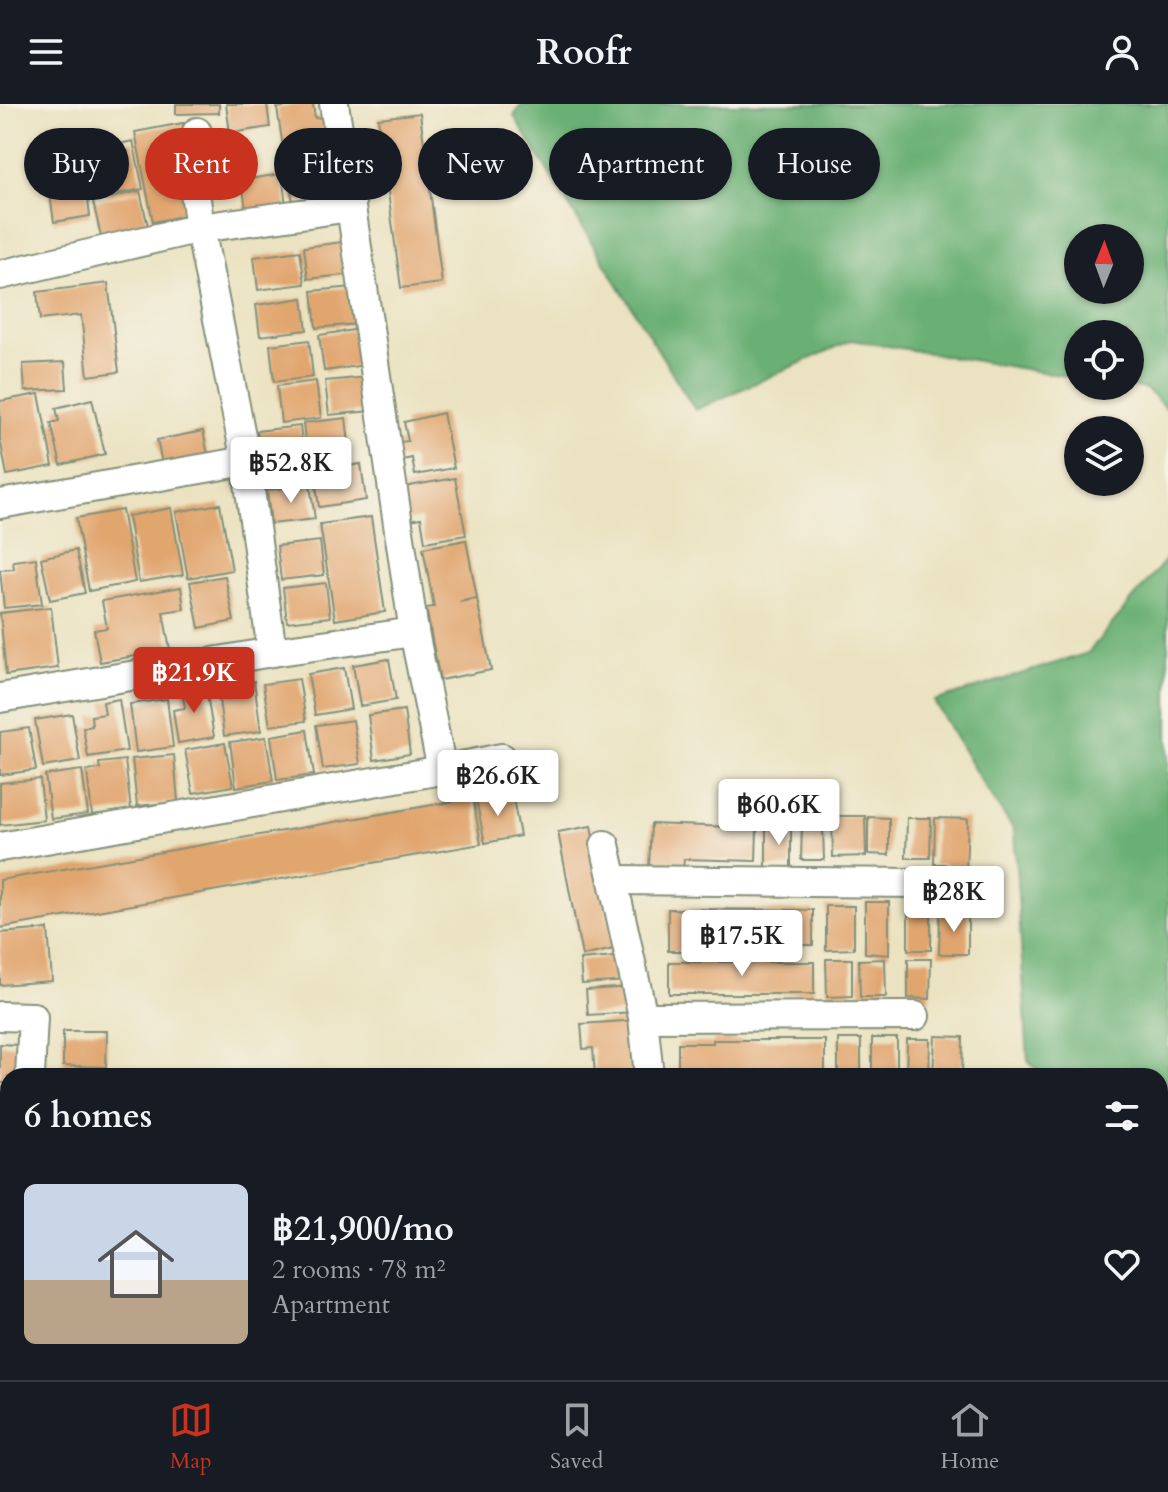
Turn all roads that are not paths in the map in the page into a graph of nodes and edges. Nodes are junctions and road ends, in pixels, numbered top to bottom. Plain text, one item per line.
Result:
1 (334, 104) edge
2 (196, 200) edge
3 (351, 207) junction
4 (200, 228) junction
5 (0, 275) edge
6 (246, 461) junction
7 (0, 504) edge
8 (414, 632) junction
9 (272, 652) junction
10 (0, 698) edge
11 (502, 758) dead end
12 (442, 770) junction
13 (605, 845) dead end
14 (0, 847) edge
15 (613, 880) junction
16 (917, 883) dead end
17 (0, 1016) edge
18 (915, 1016) dead end
19 (643, 1017) junction
20 (30, 1068) edge
21 (648, 1068) edge

1 - 3 street
2 - 4 street
3 - 4 street
3 - 8 street
4 - 5 street
4 - 6 street
6 - 7 street
6 - 9 street
8 - 9 street
8 - 12 street
9 - 10 street
11 - 12 street
12 - 14 street
13 - 15 street
15 - 16 street
15 - 19 street
17 - 20 street
18 - 19 street
19 - 21 street

